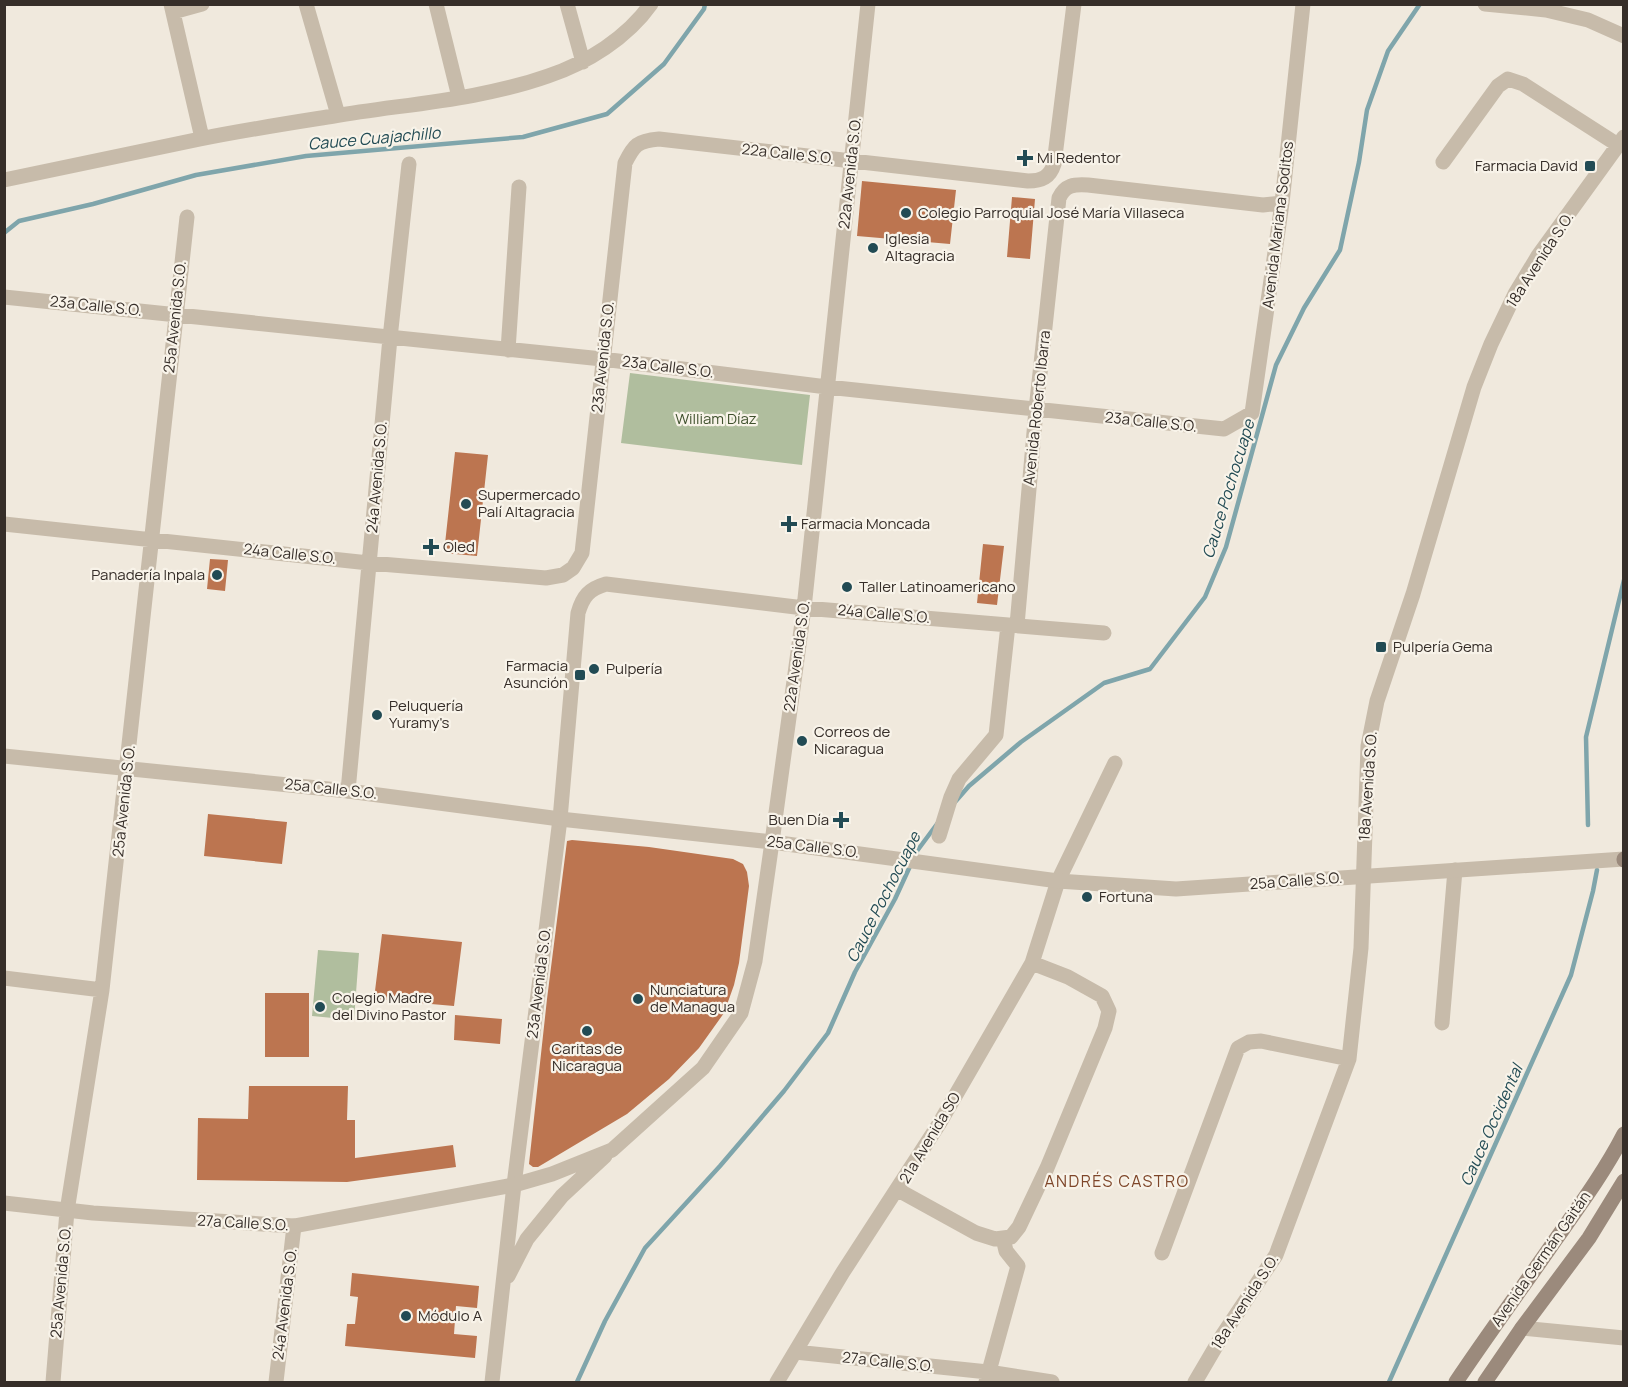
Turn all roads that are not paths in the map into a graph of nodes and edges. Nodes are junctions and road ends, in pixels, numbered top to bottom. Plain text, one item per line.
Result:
1 (202, 4) edge
2 (306, 4) edge
3 (436, 4) edge
4 (567, 4) edge
5 (651, 4) edge
6 (868, 4) edge
7 (1074, 4) edge
8 (1303, 4) edge
9 (1485, 4) edge
10 (172, 8) edge
11 (1623, 36) edge
12 (583, 62) junction
13 (459, 97) junction
14 (338, 115) junction
15 (202, 138) junction
16 (1621, 141) edge
17 (633, 147) joint
18 (851, 161) junction
19 (1443, 162) dead end
20 (409, 164) dead end
21 (4, 180) edge
22 (519, 187) dead end
23 (1282, 203) junction
24 (187, 218) dead end
25 (4, 297) edge
26 (175, 314) junction
27 (390, 338) junction
28 (508, 350) junction
29 (602, 359) junction
30 (827, 387) junction
31 (1036, 410) junction
32 (1224, 429) joint
33 (4, 524) edge
34 (152, 538) junction
35 (369, 562) junction
36 (573, 568) joint
37 (593, 588) joint
38 (804, 608) junction
39 (1012, 625) junction
40 (1104, 633) dead end
41 (4, 756) edge
42 (1115, 763) dead end
43 (128, 768) junction
44 (348, 791) junction
45 (560, 819) junction
46 (939, 836) dead end
47 (772, 842) junction
48 (1623, 860) edge
49 (1455, 870) junction
50 (1362, 876) junction
51 (1058, 881) junction
52 (1032, 963) junction
53 (4, 978) edge
54 (102, 990) junction
55 (1442, 1023) dead end
56 (1348, 1059) junction
57 (1623, 1134) edge
58 (612, 1150) junction
59 (1623, 1181) edge
60 (514, 1185) junction
61 (898, 1190) junction
62 (4, 1203) edge
63 (67, 1211) junction
64 (294, 1226) junction
65 (1003, 1238) junction
66 (1162, 1253) dead end
67 (504, 1286) junction
68 (1522, 1328) junction
69 (1623, 1338) edge
70 (795, 1352) junction
71 (987, 1377) edge
72 (53, 1383) edge
73 (276, 1383) edge
74 (492, 1383) edge
75 (777, 1383) edge
76 (1052, 1383) edge
77 (1195, 1383) edge
78 (1456, 1383) edge
79 (1485, 1383) edge

1 - 10 street
2 - 14 street
3 - 13 street
4 - 12 street
5 - 12 street
6 - 18 street, 22a Avenida S.O.
7 - 18 street, 22a Calle S.O.
8 - 23 street, Avenida Mariana Soditos
9 - 11 street
10 - 15 street
12 - 13 street
13 - 14 street
14 - 15 street
15 - 21 street
16 - 19 street
16 - 50 street, 18a Avenida S.O.
17 - 18 street, 22a Calle S.O.
17 - 29 street, 23a Avenida S.O.
18 - 30 street, 22a Avenida S.O.
20 - 27 street, 24a Avenida S.O.
22 - 28 street
23 - 31 street, Avenida Roberto Ibarra
23 - 32 street, Avenida Mariana Soditos
24 - 26 street, 25a Avenida S.O.
25 - 26 street, 23a Calle S.O.
26 - 27 street, 23a Calle S.O.
26 - 34 street, 25a Avenida S.O.
27 - 28 street, 23a Calle S.O.
27 - 35 street, 24a Avenida S.O.
28 - 29 street, 23a Calle S.O.
29 - 30 street, 23a Calle S.O.
29 - 36 street, 23a Avenida S.O.
30 - 31 street, 23a Calle S.O.
30 - 38 street, 22a Avenida S.O.
31 - 32 street, 23a Calle S.O.
31 - 39 street, Avenida Roberto Ibarra
33 - 34 street, 24a Calle S.O.
34 - 35 street, 24a Calle S.O.
34 - 43 street, 25a Avenida S.O.
35 - 36 street, 24a Calle S.O.
35 - 44 street, 24a Avenida S.O.
37 - 38 street, 24a Calle S.O.
37 - 45 street, 23a Avenida S.O.
38 - 39 street, 24a Calle S.O.
38 - 47 street, 22a Avenida S.O.
39 - 40 street, 24a Calle S.O.
39 - 46 street, Avenida Roberto Ibarra
41 - 43 street, 25a Calle S.O.
42 - 51 street, 21a Avenida SO
43 - 44 street, 25a Calle S.O.
43 - 54 street, 25a Avenida S.O.
44 - 45 street, 25a Calle S.O.
45 - 47 street, 25a Calle S.O.
45 - 60 street, 23a Avenida S.O.
47 - 51 street, 25a Calle S.O.
47 - 58 street, 22a Avenida S.O.
48 - 49 street, 25a Calle S.O.
49 - 50 street, 25a Calle S.O.
49 - 55 street
50 - 51 street, 25a Calle S.O.
50 - 56 street, 18a Avenida S.O.
51 - 52 street, 21a Avenida SO
52 - 61 street, 21a Avenida SO
52 - 65 street
53 - 54 street
54 - 63 street, 25a Avenida S.O.
56 - 66 street
56 - 77 street, 18a Avenida S.O.
57 - 78 main road, Avenida Germán Gaitán
58 - 60 street, 22a Avenida S.O.
58 - 67 street
59 - 68 main road, Avenida Germán Gaitán
60 - 64 street, 27a Calle S.O.
60 - 67 street, 23a Avenida S.O.
61 - 65 street
61 - 70 street, 21a Avenida SO
62 - 63 street, 27a Calle S.O.
63 - 64 street, 27a Calle S.O.
63 - 72 street, 25a Avenida S.O.
64 - 73 street, 24a Avenida S.O.
65 - 71 street
67 - 74 street, 23a Avenida S.O.
68 - 69 street
68 - 79 main road, Avenida Germán Gaitán
70 - 71 street, 27a Calle S.O.
70 - 75 street, 21a Avenida SO
71 - 76 street, 27a Calle S.O.

